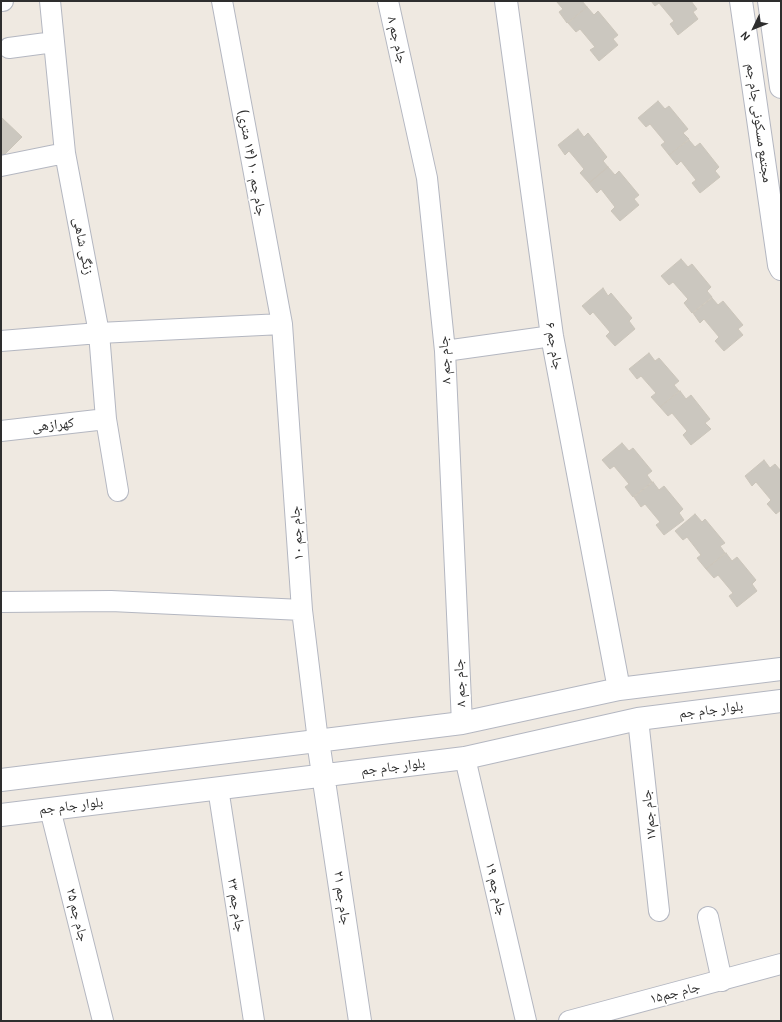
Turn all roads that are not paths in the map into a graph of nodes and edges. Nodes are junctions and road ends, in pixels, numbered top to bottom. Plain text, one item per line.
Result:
1 (50, 1) edge
2 (222, 1) edge
3 (388, 1) edge
4 (506, 1) edge
5 (741, 1) edge
6 (771, 11) edge
7 (744, 27) junction
8 (54, 42) junction
9 (9, 48) dead end
10 (781, 87) edge
11 (65, 154) junction
12 (773, 164) edge
13 (1, 166) edge
14 (781, 269) edge
15 (282, 324) junction
16 (99, 333) junction
17 (552, 336) junction
18 (1, 341) edge
19 (445, 351) junction
20 (106, 419) junction
21 (1, 430) edge
22 (118, 491) dead end
23 (1, 602) edge
24 (302, 610) junction
25 (781, 669) edge
26 (619, 689) junction
27 (781, 701) edge
28 (638, 719) junction
29 (462, 723) junction
30 (318, 741) junction
31 (465, 758) junction
32 (324, 775) junction
33 (1, 780) edge
34 (218, 788) junction
35 (50, 809) junction
36 (1, 815) edge
37 (659, 911) dead end
38 (708, 916) dead end
39 (781, 964) edge
40 (722, 981) junction
41 (103, 1021) edge
42 (254, 1021) edge
43 (360, 1021) edge
44 (526, 1021) edge
45 (569, 1021) edge

1 - 8 street, زنگی شاهی
2 - 15 street, جام جم ۱۰ (۱۴ متری)
3 - 19 street, جام جم ۸
4 - 17 main road, جام جم ۶
5 - 7 main road, مجتمع مسکونی جام جم
6 - 7 main road
6 - 10 main road, مجتمع مسکونی جام جم
7 - 12 main road, مجتمع مسکونی جام جم
8 - 9 street
8 - 11 street, زنگی شاهی
11 - 13 street
11 - 16 street, زنگی شاهی
12 - 14 main road, مجتمع مسکونی جام جم
15 - 16 street
15 - 24 street, جام جم ۱۰
16 - 18 street
16 - 20 street, زنگی شاهی
17 - 19 street
17 - 26 main road, جام جم ۶
19 - 29 street, جام جم ۸
20 - 21 street, کهرازهی
20 - 22 street, زنگی شاهی
23 - 24 street
24 - 30 street, جام جم ۱۰
25 - 26 main road
26 - 29 main road
27 - 28 main road, بلوار جام جم
28 - 31 main road, بلوار جام جم
28 - 37 street, جام جم۱۷
29 - 30 main road
30 - 32 main road, جام جم ۲۱
30 - 33 main road
31 - 32 main road, بلوار جام جم
31 - 44 street, جام جم ۱۹
32 - 34 main road, بلوار جام جم
32 - 43 main road, جام جم ۲۱
34 - 35 main road, بلوار جام جم
34 - 42 street, جام جم ۲۳
35 - 36 main road, بلوار جام جم
35 - 41 street, جام جم ۲۵
38 - 40 street
39 - 40 street, جام جم۱۵
40 - 45 street, جام جم۱۵

